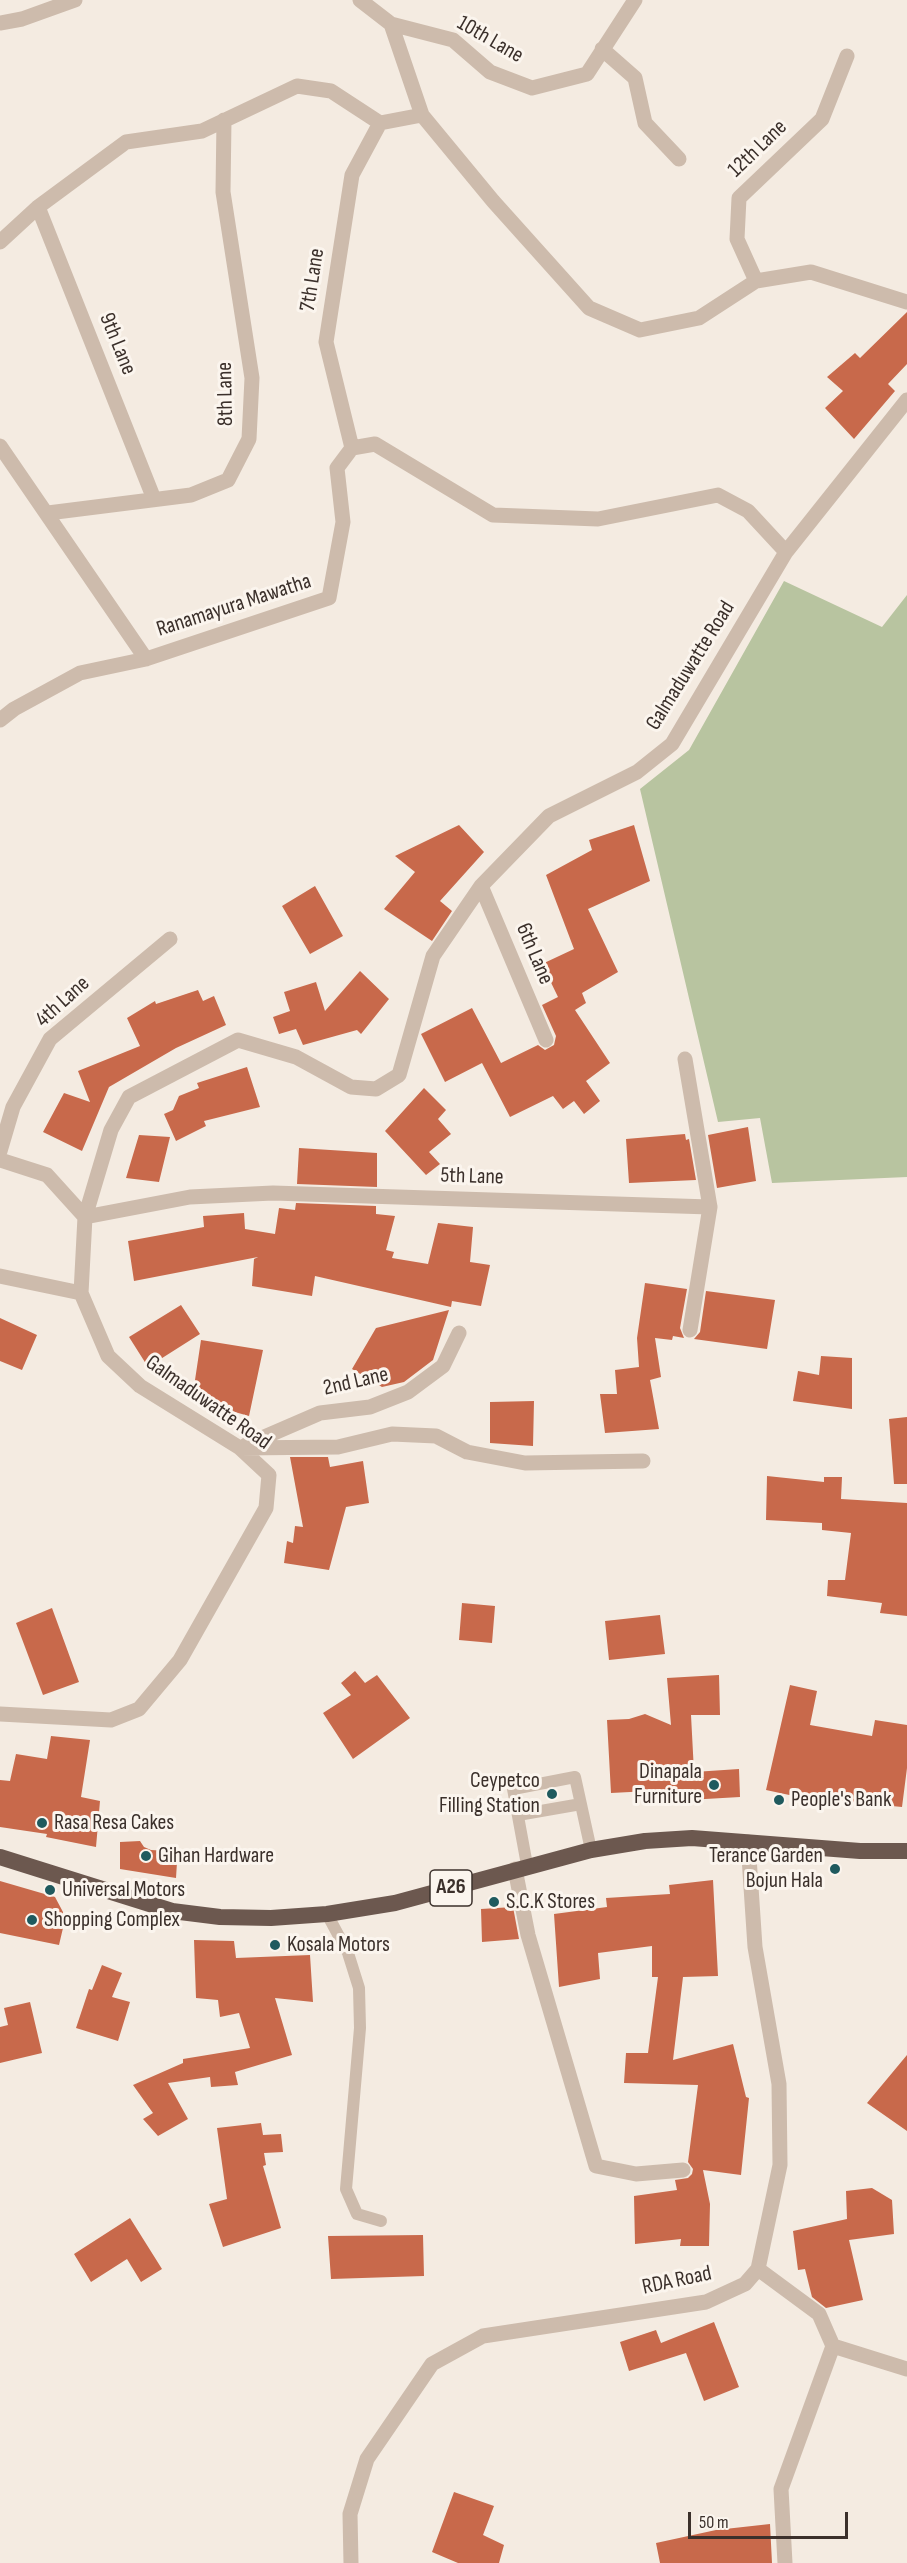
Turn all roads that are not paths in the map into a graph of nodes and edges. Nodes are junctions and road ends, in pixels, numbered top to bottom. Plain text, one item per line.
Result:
1 (75, 0) edge
2 (360, 0) edge
3 (635, 0) edge
4 (0, 23) edge
5 (391, 24) junction
6 (602, 49) junction
7 (848, 56) dead end
8 (422, 115) junction
9 (224, 120) junction
10 (380, 123) junction
11 (679, 159) dead end
12 (38, 207) junction
13 (0, 242) edge
14 (756, 281) junction
15 (907, 302) edge
16 (907, 400) edge
17 (0, 446) edge
18 (352, 448) junction
19 (154, 499) junction
20 (48, 513) junction
21 (786, 552) junction
22 (146, 659) junction
23 (0, 720) edge
24 (481, 886) junction
25 (170, 939) dead end
26 (546, 1040) dead end
27 (685, 1059) dead end
28 (0, 1151) edge
29 (0, 1160) edge
30 (710, 1207) junction
31 (85, 1217) junction
32 (0, 1276) edge
33 (81, 1293) junction
34 (690, 1330) dead end
35 (459, 1333) dead end
36 (240, 1448) junction
37 (643, 1461) dead end
38 (0, 1714) edge
39 (581, 1804) junction
40 (518, 1815) junction
41 (748, 1842) junction
42 (591, 1850) junction
43 (907, 1851) edge
44 (0, 1857) edge
45 (521, 1867) junction
46 (327, 1914) junction
47 (683, 2170) dead end
48 (381, 2221) dead end
49 (758, 2269) junction
50 (833, 2346) junction
51 (907, 2369) edge
52 (351, 2563) edge
53 (785, 2563) edge

1 - 4 street
2 - 5 street, 10th Lane
3 - 6 street, 10th Lane
5 - 6 street, 10th Lane
5 - 8 street
6 - 11 street
7 - 14 street, 12th Lane
8 - 10 street
8 - 14 street
9 - 10 street
9 - 12 street
9 - 19 street, 8th Lane
10 - 18 street, 7th Lane
12 - 13 street
12 - 19 street, 9th Lane
14 - 15 street
16 - 21 street, Galmaduwatte Road
17 - 20 street
18 - 21 street
18 - 22 street, Ranamayura Mawatha
19 - 20 street, 8th Lane
20 - 22 street
21 - 24 street, Galmaduwatte Road
22 - 23 street, Ranamayura Mawatha
24 - 26 street, 6th Lane
24 - 31 street, Galmaduwatte Road
25 - 28 street, 4th Lane
27 - 30 street
29 - 31 street
30 - 31 street, 5th Lane
30 - 34 street
31 - 33 street, Galmaduwatte Road
32 - 33 street
33 - 36 street, Galmaduwatte Road
35 - 36 street, 2nd Lane
36 - 37 street
36 - 38 street, Galmaduwatte Road
39 - 40 lane
39 - 40 lane
39 - 42 lane
40 - 45 lane
41 - 42 highway, A26
41 - 43 highway, A26
41 - 49 street
42 - 45 highway, A26
44 - 46 highway, A26
45 - 46 highway, A26
45 - 47 street
46 - 48 lane
49 - 50 street
49 - 52 street, RDA Road
50 - 51 street
50 - 53 street

